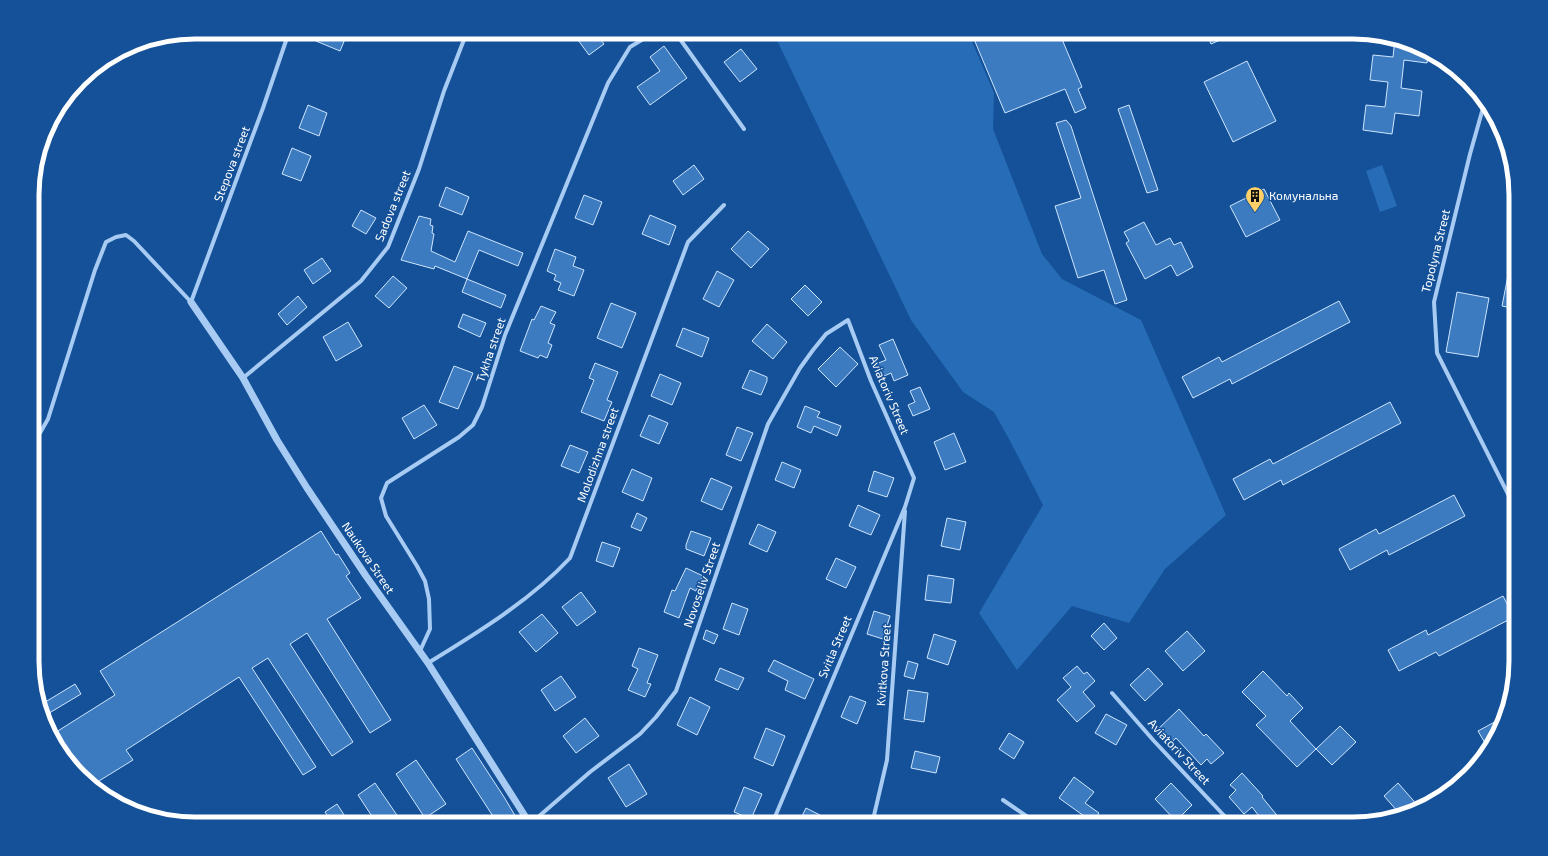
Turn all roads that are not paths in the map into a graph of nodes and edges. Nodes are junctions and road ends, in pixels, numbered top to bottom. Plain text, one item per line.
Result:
1 (287, 39) edge
2 (464, 39) edge
3 (644, 39) edge
4 (680, 39) edge
5 (1483, 108) edge
6 (744, 129) dead end
7 (724, 205) dead end
8 (192, 302) junction
9 (848, 320) joint
10 (243, 378) junction
11 (39, 434) edge
12 (914, 478) joint
13 (1509, 496) edge
14 (905, 507) junction
15 (420, 650) junction
16 (428, 663) junction
17 (1112, 692) dead end
18 (1003, 800) dead end
19 (526, 817) edge
20 (538, 817) edge
21 (775, 817) edge
22 (874, 817) edge
23 (1028, 817) edge
24 (1225, 817) edge

1 - 8 street, Stepova street
2 - 10 street, Sadova street
3 - 15 street, Tykha street
4 - 6 street
5 - 13 street, Topolyna Street
7 - 16 street, Molodizhna street
8 - 10 street, Naukova Street
8 - 11 street
9 - 12 street, Aviatoriv Street
9 - 20 street, Novoseliv Street
10 - 15 street, Naukova Street
12 - 14 street, Svitla Street
14 - 21 street, Svitla Street
14 - 22 street, Kvitkova Street
15 - 16 street, Naukova Street
16 - 19 street, Naukova Street
17 - 24 street, Aviatoriv Street
18 - 23 street

